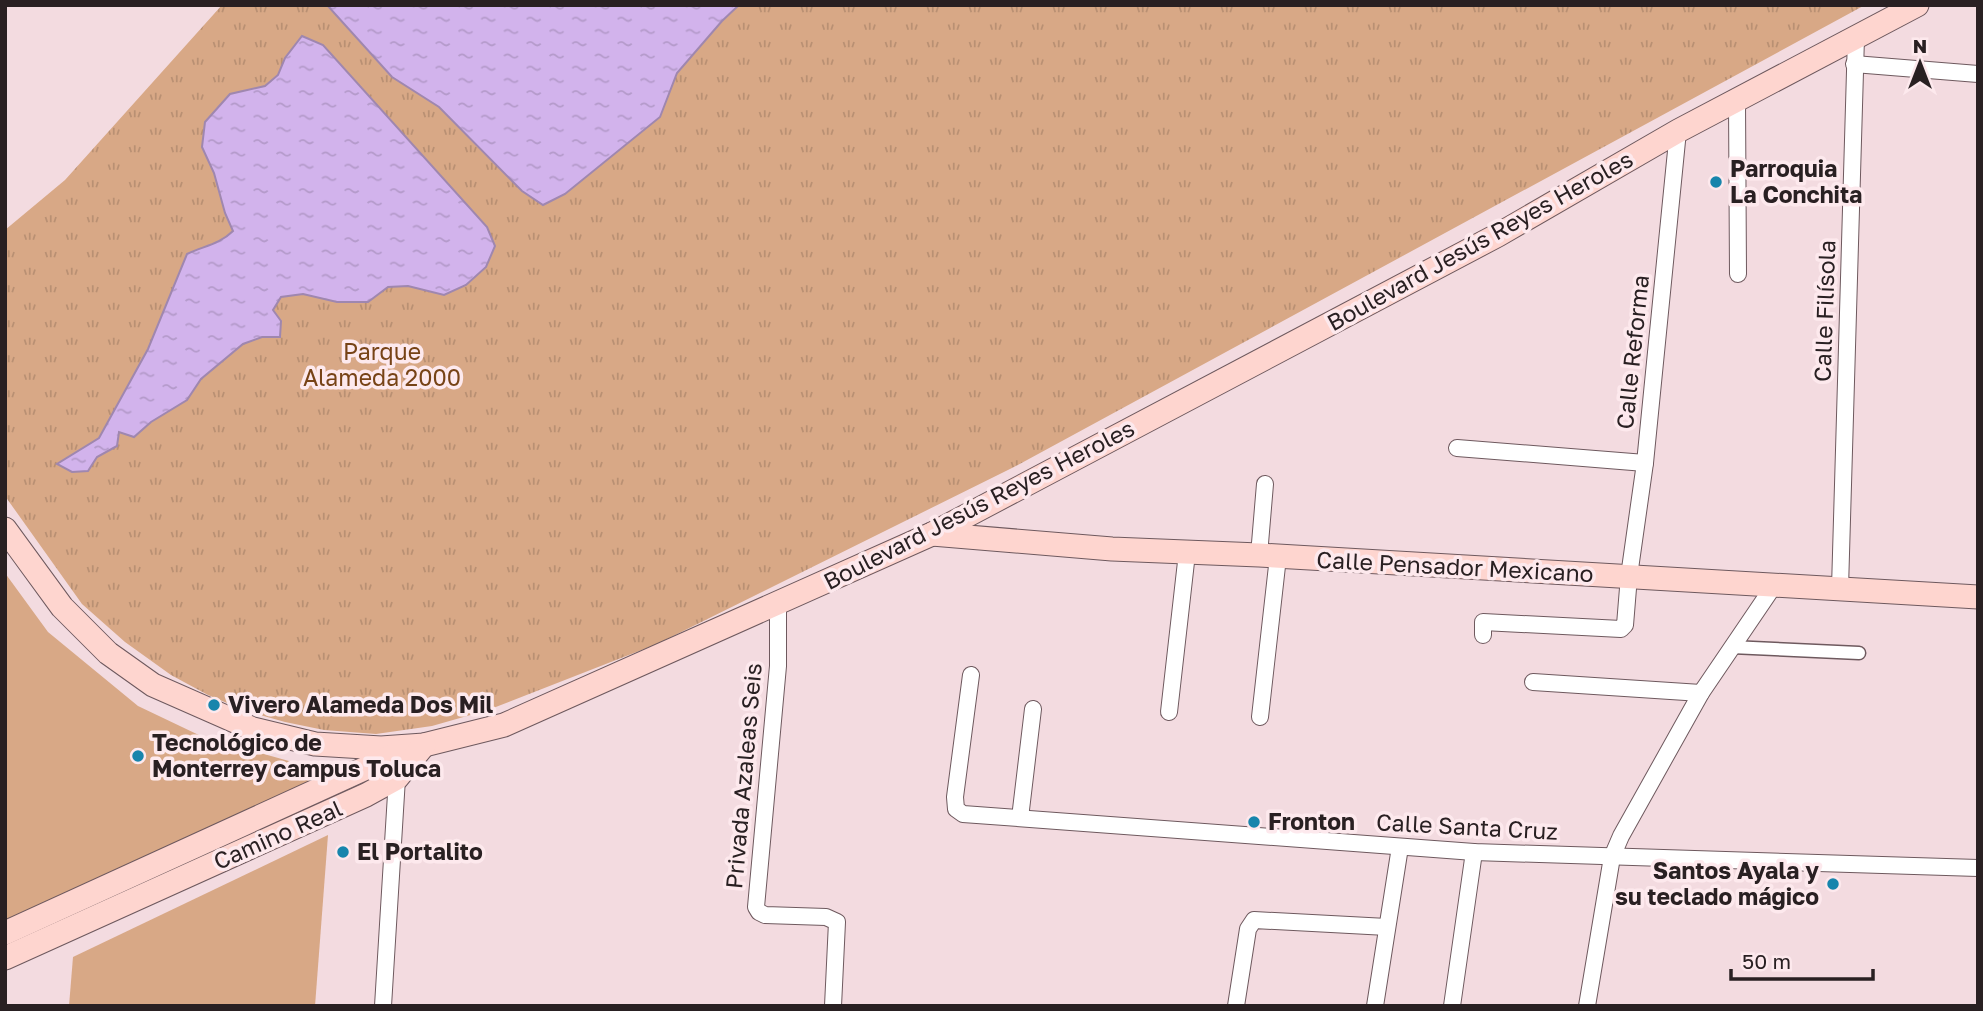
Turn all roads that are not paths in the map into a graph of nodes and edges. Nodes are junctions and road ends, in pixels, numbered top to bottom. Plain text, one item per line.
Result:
1 (1917, 5) edge
2 (1856, 37) junction
3 (1854, 64) junction
4 (1978, 74) edge
5 (1737, 101) junction
6 (1678, 131) junction
7 (1738, 274) dead end
8 (1457, 448) dead end
9 (1645, 463) junction
10 (1265, 484) dead end
11 (5, 528) edge
12 (932, 534) junction
13 (1187, 553) junction
14 (1268, 556) junction
15 (1629, 576) junction
16 (1775, 584) junction
17 (1840, 587) junction
18 (1978, 597) edge
19 (778, 604) junction
20 (1483, 629) dead end
21 (1731, 647) junction
22 (1859, 653) dead end
23 (971, 675) dead end
24 (1533, 682) dead end
25 (1701, 693) junction
26 (1034, 709) dead end
27 (1169, 712) dead end
28 (1260, 717) dead end
29 (424, 745) junction
30 (389, 757) junction
31 (397, 778) junction
32 (1020, 818) junction
33 (1400, 847) junction
34 (1474, 852) junction
35 (1612, 857) junction
36 (1978, 868) edge
37 (1387, 927) junction
38 (5, 933) edge
39 (5, 958) edge
40 (383, 1006) edge
41 (833, 1006) edge
42 (1236, 1006) edge
43 (1375, 1006) edge
44 (1452, 1006) edge
45 (1587, 1006) edge

1 - 2 main road, Boulevard Jesús Reyes Heroles
2 - 3 street, Calle Filísola
2 - 5 main road, Boulevard Jesús Reyes Heroles
3 - 4 street
3 - 17 street, Calle Filísola
5 - 6 main road, Boulevard Jesús Reyes Heroles
5 - 7 street
6 - 9 street, Calle Reforma
6 - 12 main road, Boulevard Jesús Reyes Heroles
8 - 9 street
9 - 15 street, Calle Reforma
10 - 14 street
11 - 29 main road, Boulevard Jesús Reyes Heroles
12 - 13 main road, Calle Pensador Mexicano
12 - 19 main road, Boulevard Jesús Reyes Heroles
13 - 14 main road, Calle Pensador Mexicano
13 - 27 street
14 - 15 main road, Calle Pensador Mexicano
14 - 28 street
15 - 16 main road, Calle Pensador Mexicano
15 - 20 street, Calle Reforma
16 - 17 main road, Calle Pensador Mexicano
16 - 21 street
17 - 18 main road, Calle Pensador Mexicano
19 - 29 main road, Boulevard Jesús Reyes Heroles
19 - 41 street, Privada Azaleas Seis
21 - 22 street
21 - 25 street
23 - 32 street, Calle Santa Cruz
24 - 25 street
25 - 35 street
26 - 32 street
29 - 30 main road, Camino Real
29 - 31 main road, Camino Real
30 - 31 street
30 - 38 main road, Camino Real
31 - 39 main road, Camino Real
31 - 40 street
32 - 33 street, Calle Santa Cruz
33 - 34 street, Calle Santa Cruz
33 - 37 street
34 - 35 street, Calle Santa Cruz
34 - 44 street
35 - 36 street, Calle Santa Cruz
35 - 45 street
37 - 42 street
37 - 43 street

